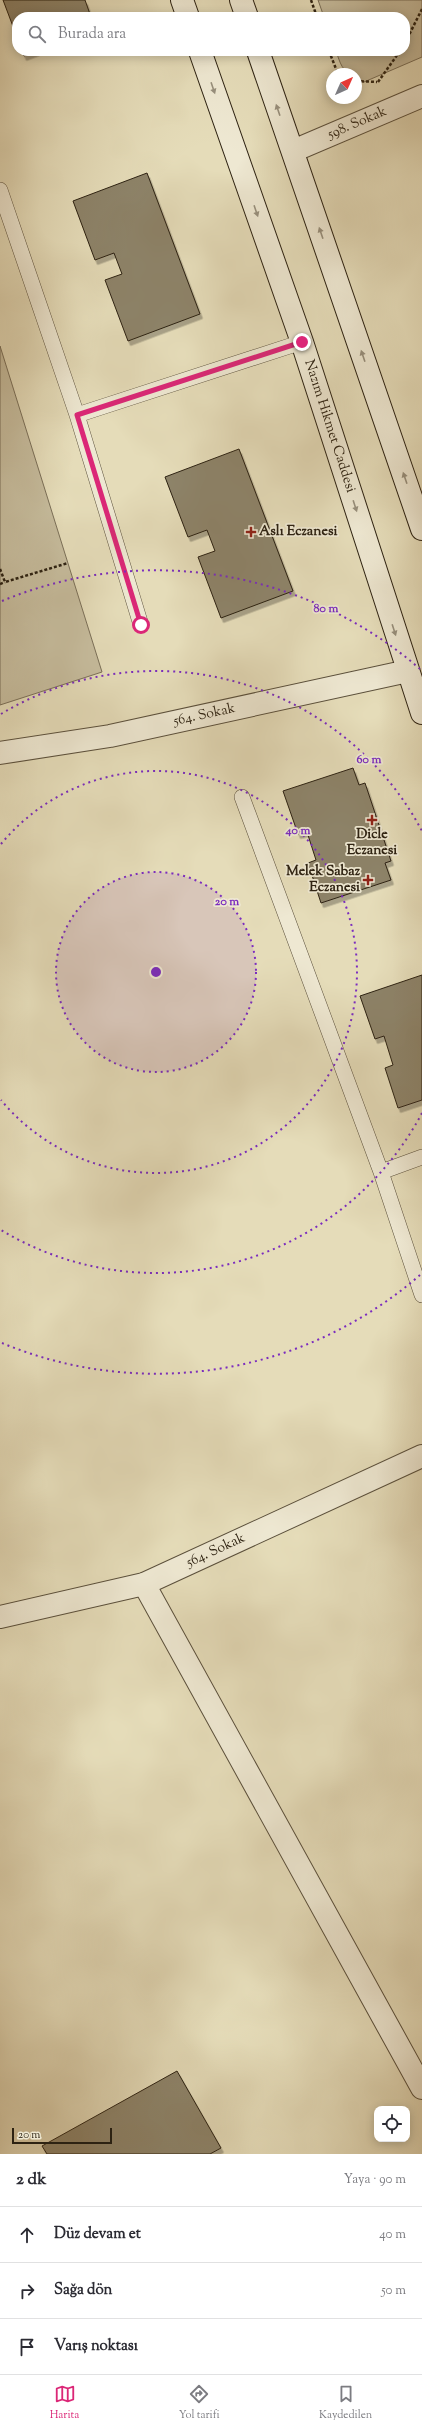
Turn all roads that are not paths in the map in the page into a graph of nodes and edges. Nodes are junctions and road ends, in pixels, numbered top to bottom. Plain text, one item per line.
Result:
1 (182, 0) edge
2 (241, 0) edge
3 (186, 12) edge
4 (245, 12) edge
5 (202, 56) edge
6 (260, 56) edge
7 (422, 96) edge
8 (293, 151) junction
9 (0, 190) edge
10 (302, 342) junction
11 (77, 415) junction
12 (422, 529) edge
13 (141, 625) dead end
14 (408, 671) junction
15 (422, 713) edge
16 (0, 753) edge
17 (242, 797) dead end
18 (422, 1157) edge
19 (381, 1172) junction
20 (422, 1295) edge
21 (422, 1456) edge
22 (144, 1584) junction
23 (0, 1618) edge
24 (422, 2088) edge

1 - 3 street
2 - 4 street
5 -> 10 street, Nazım Hikmet Caddesi
8 -> 6 street
7 - 8 street, 598. Sokak
12 -> 8 street
9 - 11 lane
10 - 11 lane
10 -> 14 street, Nazım Hikmet Caddesi
11 - 13 lane
14 - 15 street, Nazım Hikmet Caddesi
14 - 16 street, 564. Sokak
17 - 19 lane
18 - 19 lane
19 - 20 lane
21 - 22 street, 564. Sokak
22 - 23 street, 564. Sokak
22 - 24 street

